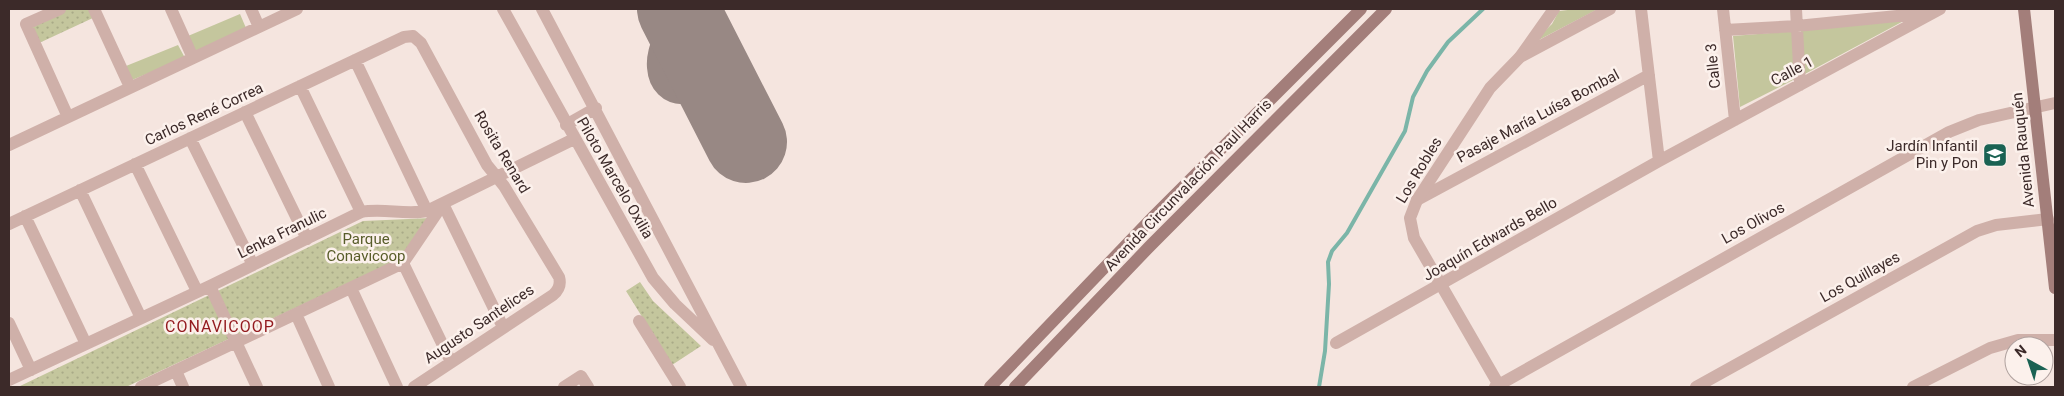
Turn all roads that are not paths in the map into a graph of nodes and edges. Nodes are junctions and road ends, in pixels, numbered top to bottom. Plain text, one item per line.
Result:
1 (60, 9) edge
2 (94, 9) edge
3 (171, 9) edge
4 (251, 9) edge
5 (297, 9) edge
6 (503, 9) edge
7 (542, 9) edge
8 (1361, 9) edge
9 (1386, 9) edge
10 (1554, 9) edge
11 (1610, 9) edge
12 (1641, 9) edge
13 (1723, 9) edge
14 (1796, 9) edge
15 (2024, 9) edge
16 (1936, 10) edge
17 (1797, 26) junction
18 (259, 27) junction
19 (1725, 30) junction
20 (413, 36) joint
21 (1520, 56) junction
22 (193, 58) junction
23 (355, 60) junction
24 (1649, 75) junction
25 (1800, 85) junction
26 (300, 86) junction
27 (130, 87) junction
28 (2055, 103) edge
29 (596, 108) junction
30 (2035, 109) junction
31 (245, 112) junction
32 (68, 117) junction
33 (1735, 120) junction
34 (566, 125) junction
35 (190, 138) junction
36 (574, 139) junction
37 (9, 145) edge
38 (1659, 161) junction
39 (135, 164) junction
40 (496, 176) junction
41 (80, 190) junction
42 (1417, 200) junction
43 (443, 204) junction
44 (427, 211) junction
45 (361, 212) junction
46 (25, 216) junction
47 (2048, 219) junction
48 (9, 224) edge
49 (307, 239) junction
50 (2053, 246) edge
51 (403, 263) junction
52 (253, 265) junction
53 (1441, 285) junction
54 (210, 286) junction
55 (560, 286) joint
56 (351, 288) junction
57 (2055, 288) edge
58 (197, 291) junction
59 (296, 314) junction
60 (141, 318) junction
61 (639, 321) dead end
62 (9, 323) edge
63 (503, 327) junction
64 (2055, 340) edge
65 (235, 343) junction
66 (1336, 343) dead end
67 (86, 344) junction
68 (721, 346) junction
69 (451, 362) junction
70 (31, 370) junction
71 (176, 371) junction
72 (9, 380) edge
73 (1498, 386) edge
74 (141, 387) edge
75 (183, 387) edge
76 (257, 387) edge
77 (330, 387) edge
78 (396, 387) edge
79 (414, 387) edge
80 (564, 387) edge
81 (588, 387) edge
82 (680, 387) edge
83 (741, 387) edge
84 (990, 387) edge
85 (1015, 387) edge
86 (1696, 387) edge
87 (1914, 387) edge

1 - 32 street
2 - 27 street
3 - 22 street
4 - 18 street
5 - 18 street
6 - 34 street, Piloto Marcelo Oxilia
7 - 29 street, Piloto Marcelo Oxilia
8 - 84 main road, Avenida Circunvalación Paul Harris
9 - 85 main road, Avenida Circunvalación Paul Harris
10 - 21 street, Los Robles
11 - 21 street
12 - 24 street
13 - 19 street, Calle 3
14 - 17 street
15 - 30 main road, Avenida Rauquén
16 - 17 street
16 - 25 street, Calle 1
17 - 19 street
17 - 25 street
18 - 22 street
19 - 33 street, Calle 3
20 - 23 street, Carlos René Correa
20 - 40 street, Rosita Renard
21 - 42 street, Los Robles
22 - 27 street
23 - 26 street, Carlos René Correa
23 - 44 street
24 - 38 street
24 - 42 street, Pasaje María Luísa Bombal
25 - 33 street, Calle 1
26 - 31 street, Carlos René Correa
26 - 45 street
27 - 32 street
28 - 30 street, Los Olivos
29 - 34 street
29 - 68 street, Piloto Marcelo Oxilia
30 - 47 main road, Avenida Rauquén
30 - 73 street, Los Olivos
31 - 35 street, Carlos René Correa
31 - 49 street
32 - 37 street
33 - 38 street, Calle 1
34 - 36 street, Piloto Marcelo Oxilia
35 - 39 street, Carlos René Correa
35 - 52 street
36 - 40 street, Lenka Franulic
36 - 68 street, Piloto Marcelo Oxilia
38 - 53 street, Joaquín Edwards Bello
39 - 41 street, Carlos René Correa
39 - 58 street
40 - 43 street, Lenka Franulic
40 - 55 street, Rosita Renard
41 - 46 street, Carlos René Correa
41 - 60 street
42 - 53 street, Los Robles
43 - 44 street, Lenka Franulic
43 - 51 street
43 - 63 street
44 - 45 street, Lenka Franulic
45 - 49 street, Lenka Franulic
46 - 48 street, Carlos René Correa
46 - 67 street
47 - 50 main road, Avenida Rauquén
47 - 86 street, Los Quillayes
49 - 52 street, Lenka Franulic
50 - 57 main road, Avenida Rauquén
51 - 56 street
51 - 69 street
52 - 54 street, Lenka Franulic
53 - 66 street, Joaquín Edwards Bello
53 - 73 street, Los Robles
54 - 58 street, Lenka Franulic
54 - 65 street
55 - 63 street, Augusto Santelices
56 - 59 street
56 - 78 street
58 - 60 street, Lenka Franulic
59 - 65 street
59 - 77 street
60 - 67 street, Lenka Franulic
61 - 82 street
62 - 70 street
63 - 69 street, Augusto Santelices
64 - 87 street
65 - 71 street
65 - 76 street
67 - 70 street, Lenka Franulic
68 - 83 street, Piloto Marcelo Oxilia
69 - 79 street, Augusto Santelices
70 - 72 street, Lenka Franulic
71 - 74 street
71 - 75 street
80 - 81 street

